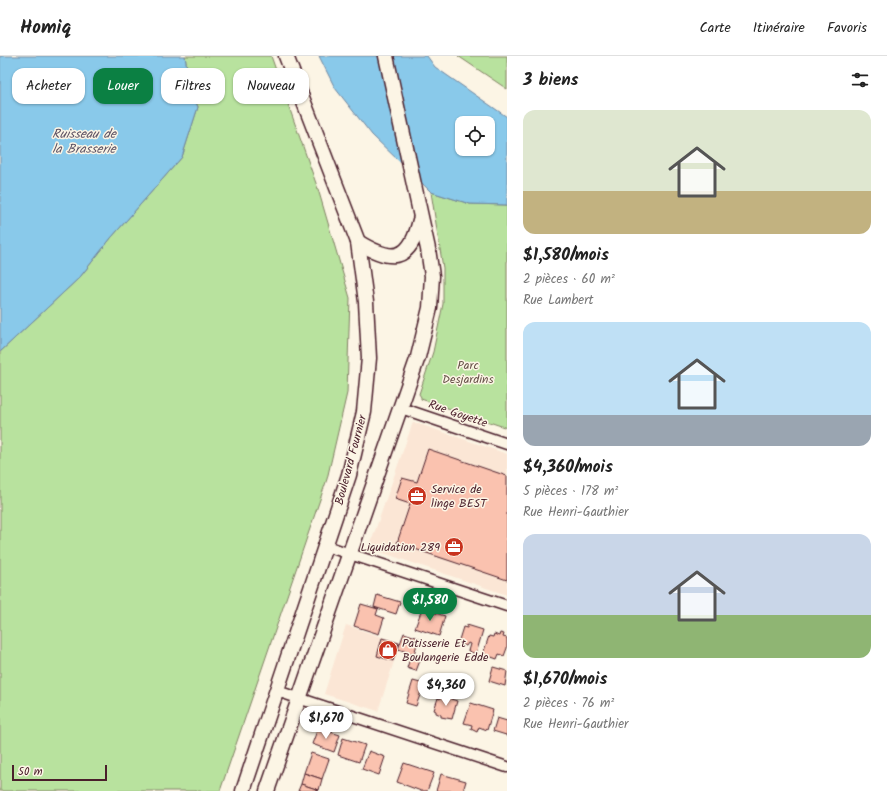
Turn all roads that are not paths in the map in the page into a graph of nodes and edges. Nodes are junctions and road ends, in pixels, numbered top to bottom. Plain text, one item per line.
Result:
1 (286, 56) edge
2 (386, 56) edge
3 (421, 217) junction
4 (358, 242) junction
5 (401, 408) junction
6 (507, 444) edge
7 (326, 546) junction
8 (349, 553) junction
9 (507, 606) edge
10 (277, 691) junction
11 (299, 698) junction
12 (507, 767) edge
13 (243, 791) edge
14 (267, 791) edge

1 - 4 main road, Boulevard Fournier
2 - 3 main road
3 - 4 main road
3 - 5 main road
4 - 7 main road, Boulevard Fournier
5 - 6 street, Rue Goyette
5 - 8 main road
7 - 8 street
7 - 10 main road, Boulevard Fournier
8 - 9 street
8 - 11 main road
10 - 11 street
10 - 13 main road, Boulevard Fournier
11 - 12 street
11 - 14 main road

